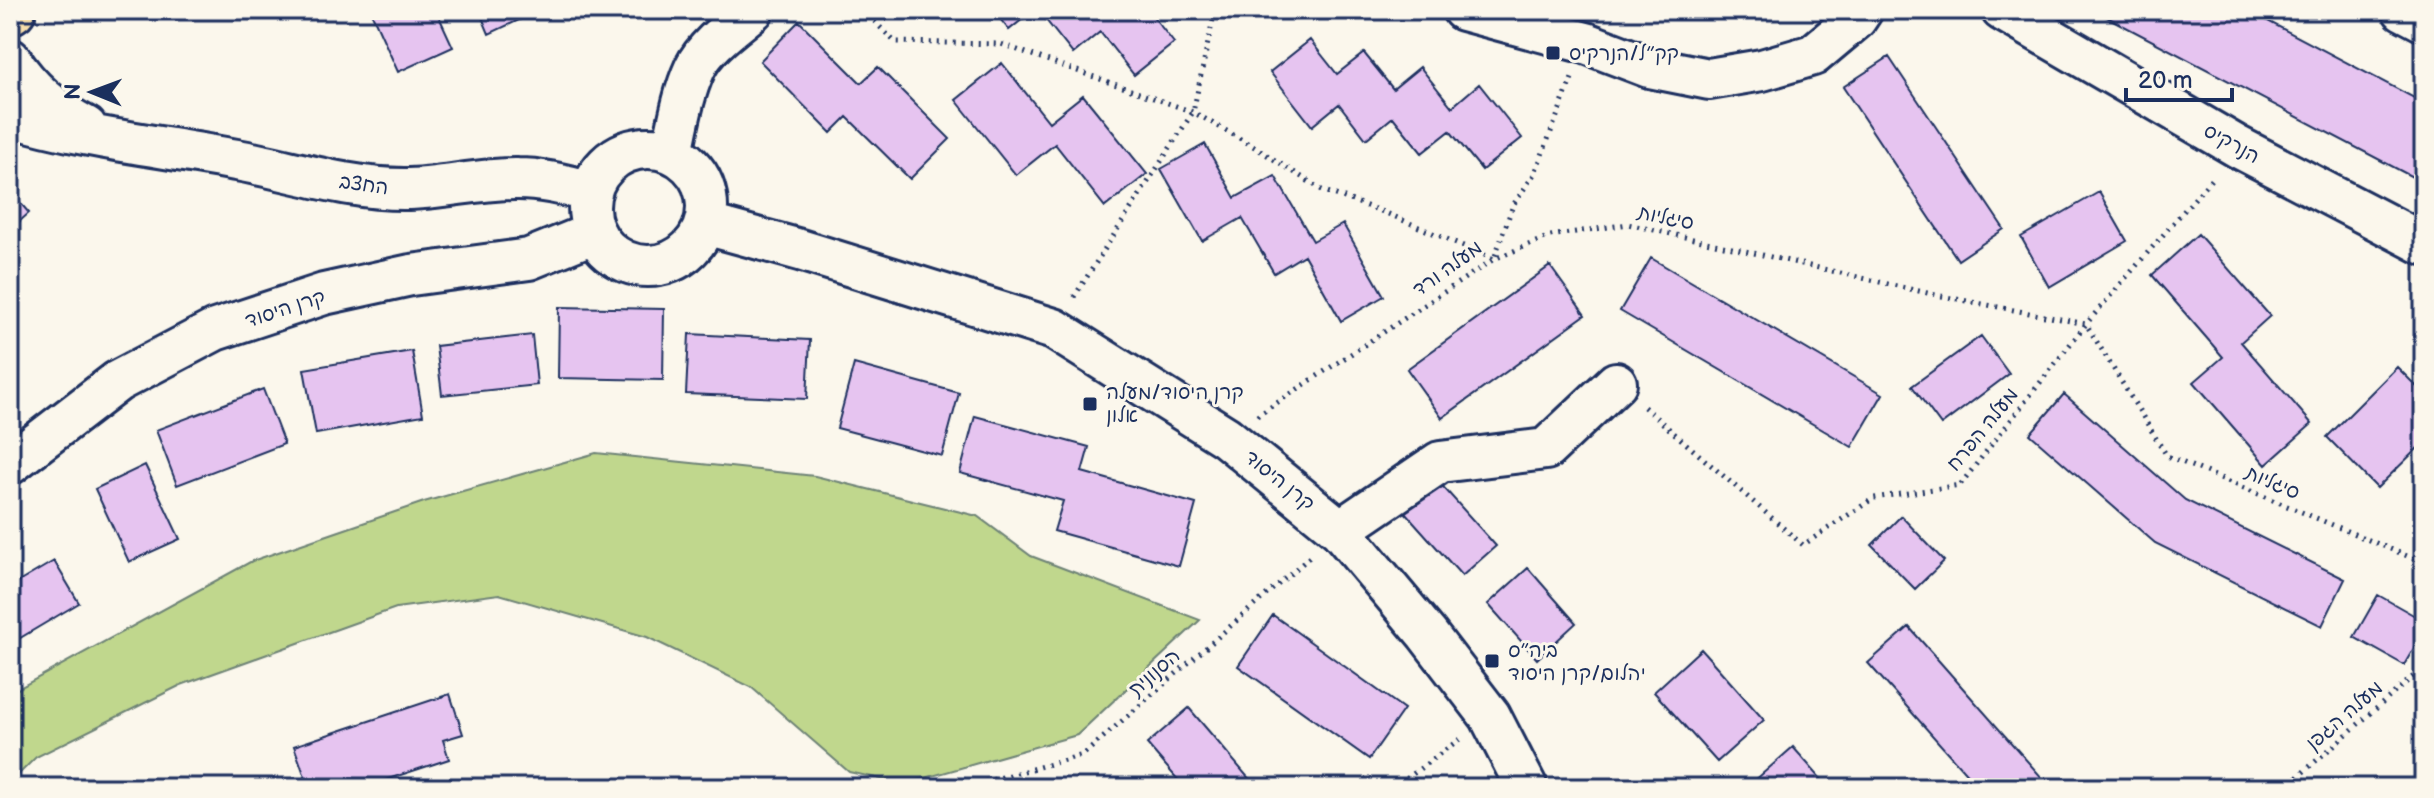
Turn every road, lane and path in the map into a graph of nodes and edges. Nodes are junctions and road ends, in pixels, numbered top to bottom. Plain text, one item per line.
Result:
1 (753, 10) edge
2 (863, 10) edge
3 (1215, 10) edge
4 (1463, 10) edge
5 (1862, 10) edge
6 (2002, 10) edge
7 (2403, 10) edge
8 (2424, 21) edge
9 (1586, 43) junction
10 (10, 59) edge
11 (1193, 112) junction
12 (10, 116) edge
13 (139, 146) junction
14 (2238, 147) junction
15 (672, 153) junction
16 (590, 192) junction
17 (705, 224) junction
18 (593, 233) junction
19 (2424, 244) edge
20 (1494, 259) junction
21 (2086, 324) junction
22 (1054, 329) junction
23 (1616, 383) joint
24 (1226, 437) junction
25 (10, 464) edge
26 (1340, 530) junction
27 (2424, 563) edge
28 (2424, 667) edge
29 (1490, 716) junction
30 (962, 788) edge
31 (1394, 788) edge
32 (1527, 788) edge
33 (2285, 788) edge

1 - 15 street
2 - 11 path
3 - 11 path
4 - 9 street
5 - 9 street
6 - 14 street, הנרקיס
7 - 8 street
9 - 20 path, מעלה ורד
10 - 13 street, החצב
11 - 20 path
11 - 22 path
12 - 13 street, החצב
13 - 16 street, החצב
14 - 19 street, הנרקיס
14 - 21 path, מעלה הפרח
15 - 16 street
15 - 17 street
16 - 18 street
17 - 18 street
17 - 22 street, קרן היסוד
18 - 25 street, קרן היסוד
20 - 21 path, סיגליות
20 - 24 path, מעלה ורד
21 - 23 path, מעלה הפרח
21 - 27 path, סיגליות
22 - 24 street, קרן היסוד
23 - 26 street
24 - 26 street, קרן היסוד
26 - 29 street, קרן היסוד
26 - 30 path, הסנונית
28 - 33 path, מעלה הגפן
29 - 31 path
29 - 32 street, קרן היסוד

